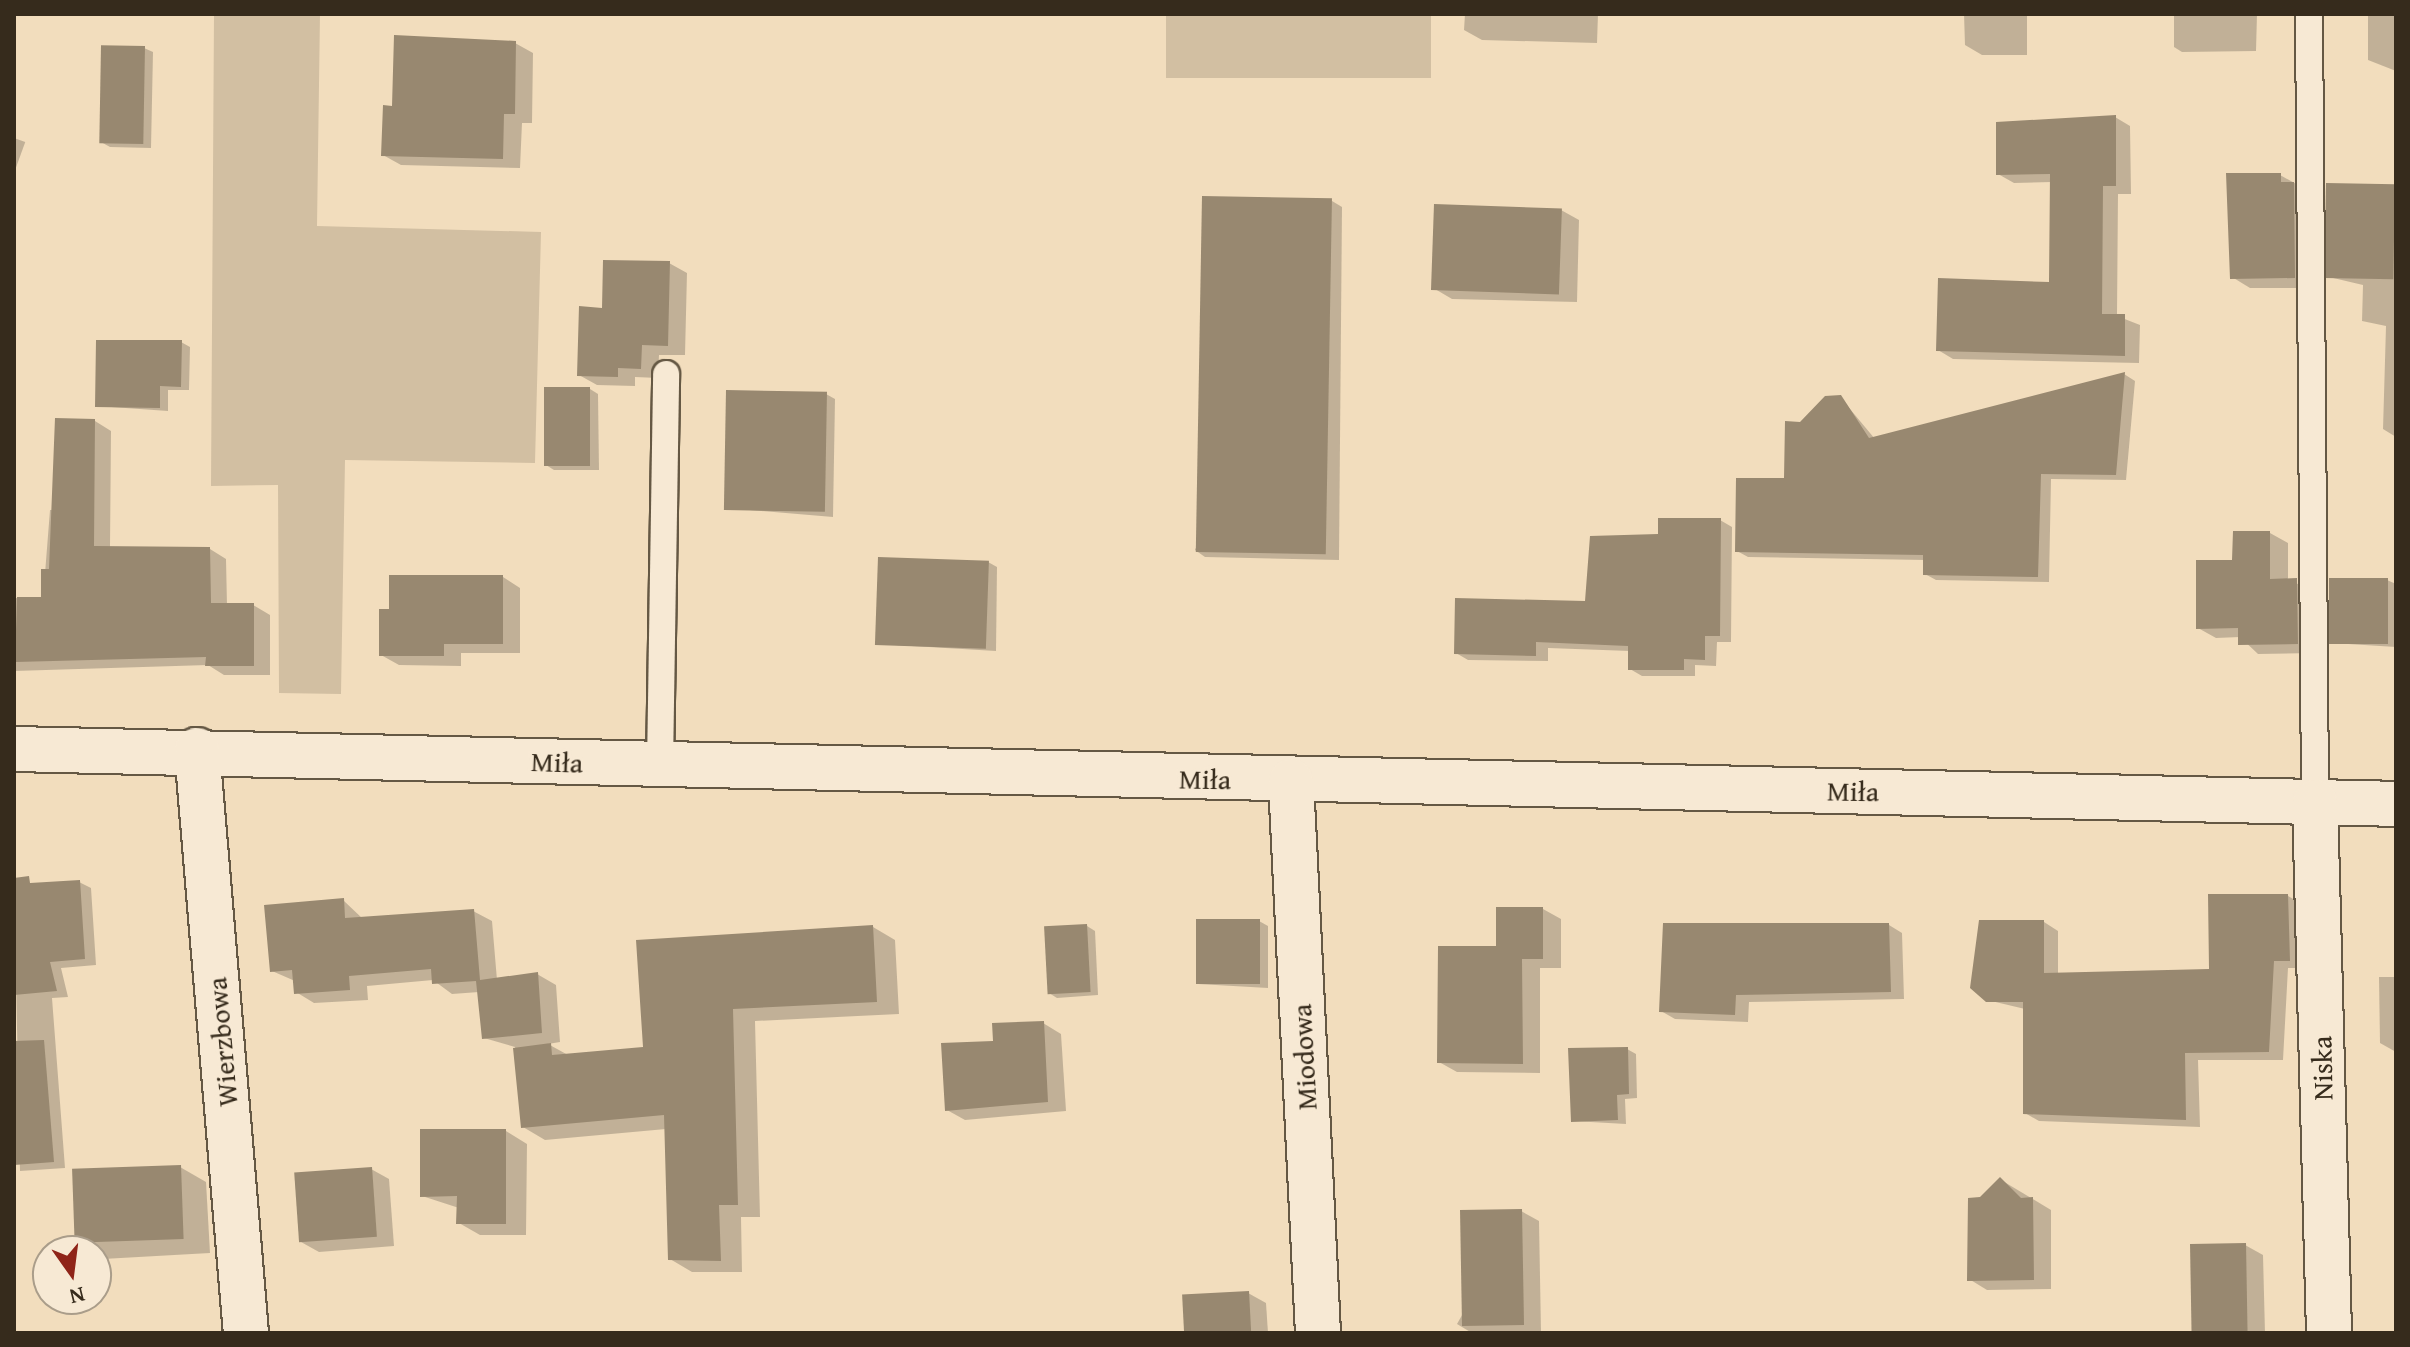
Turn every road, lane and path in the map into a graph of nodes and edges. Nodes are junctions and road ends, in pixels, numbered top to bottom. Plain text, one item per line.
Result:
1 (2309, 14) edge
2 (666, 374) dead end
3 (14, 749) edge
4 (197, 750) junction
5 (660, 766) junction
6 (1291, 781) junction
7 (2315, 802) junction
8 (2396, 804) edge
9 (246, 1333) edge
10 (1318, 1333) edge
11 (2329, 1333) edge

1 - 7 lane
2 - 5 lane
3 - 4 street, Miła
4 - 5 street, Miła
4 - 9 street, Wierzbowa
5 - 6 street, Miła
6 - 7 street, Miła
6 - 10 street, Miodowa
7 - 8 street, Miła
7 - 11 street, Niska

